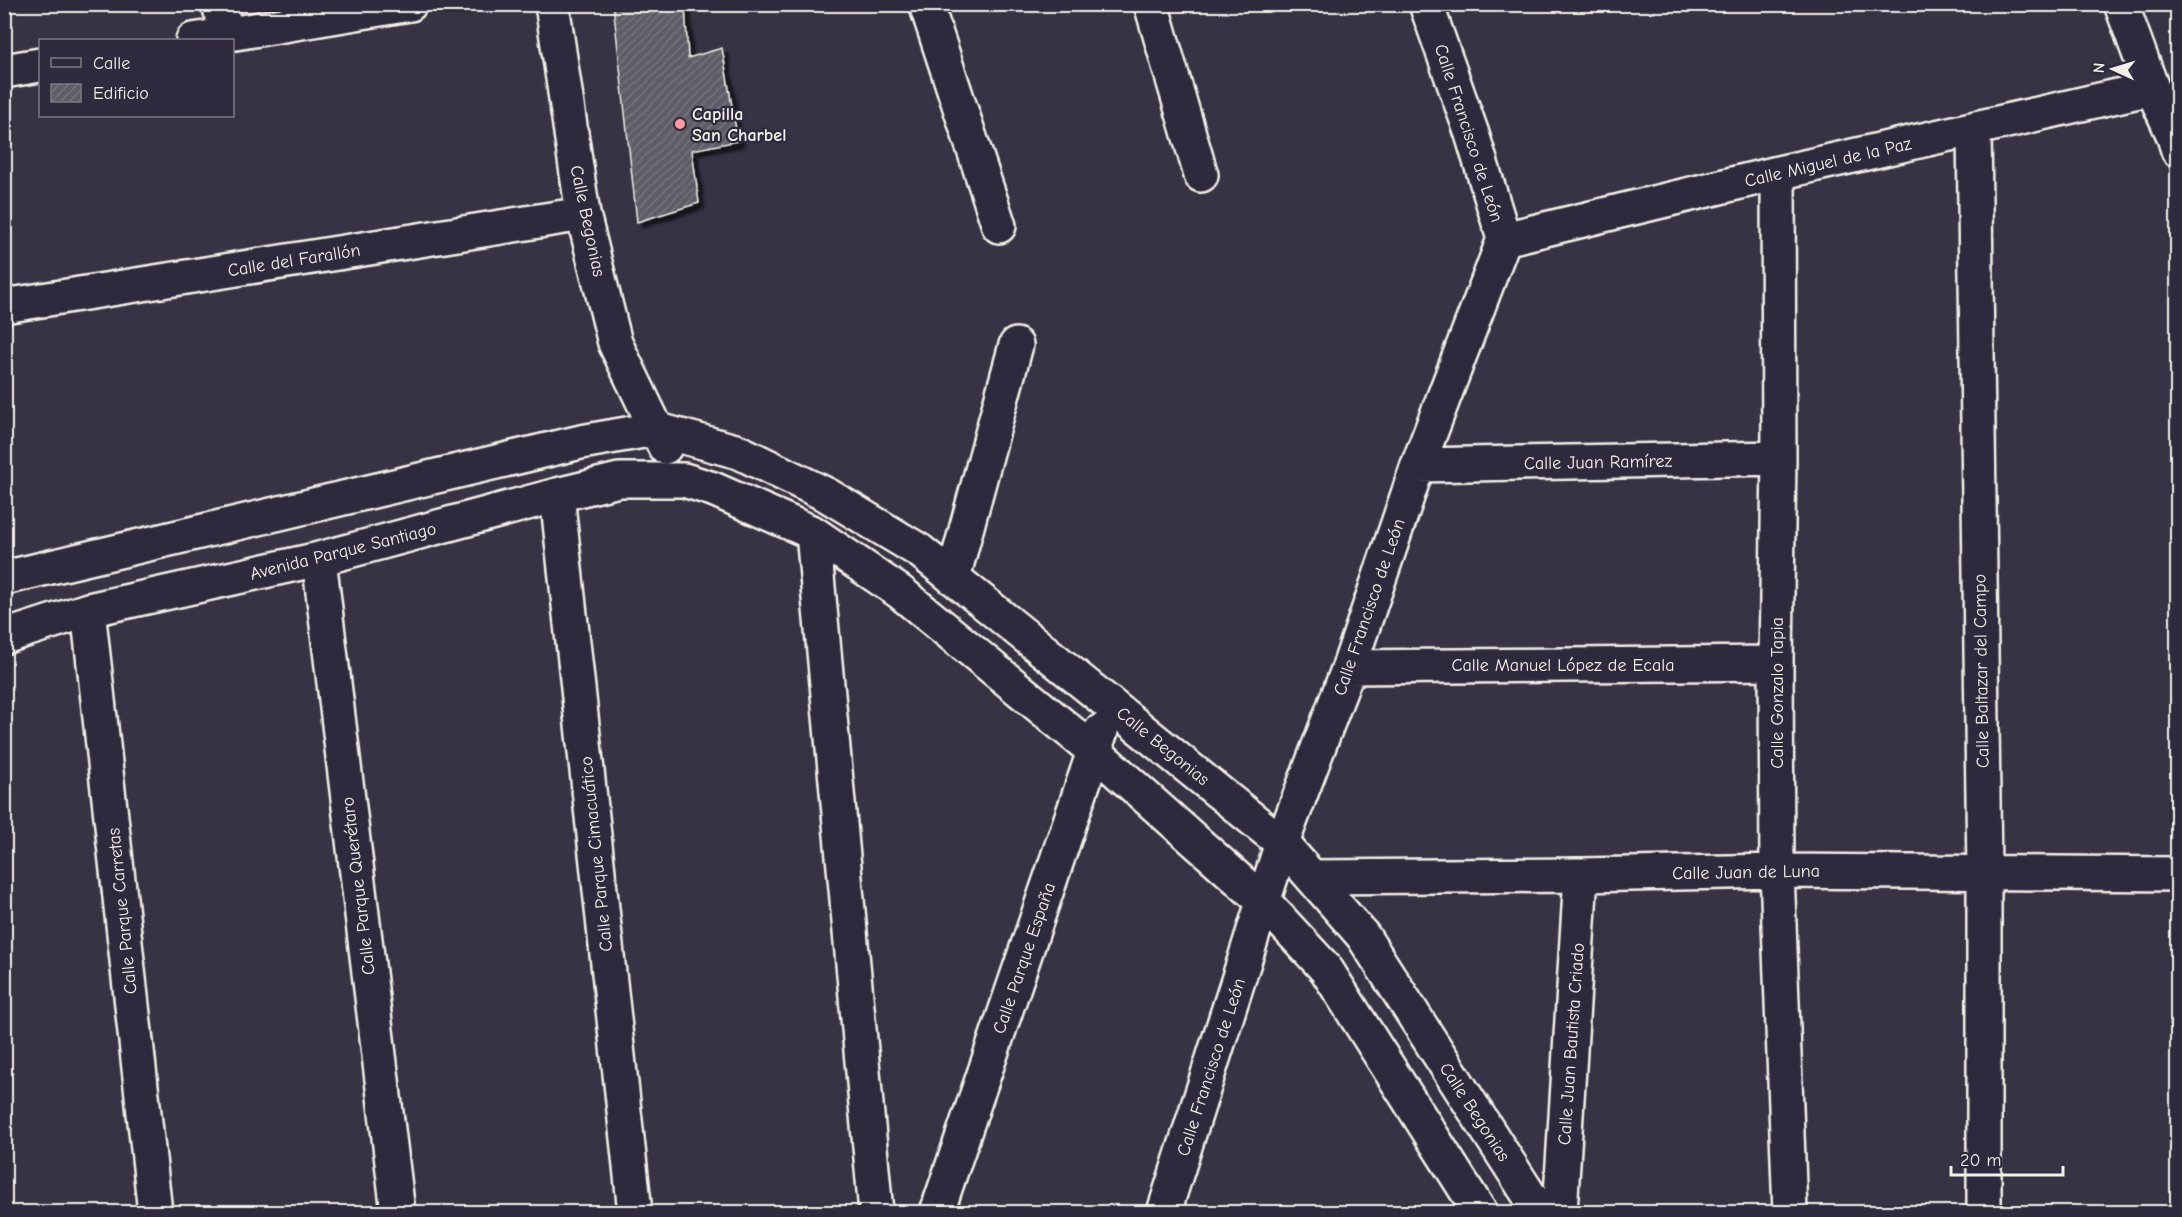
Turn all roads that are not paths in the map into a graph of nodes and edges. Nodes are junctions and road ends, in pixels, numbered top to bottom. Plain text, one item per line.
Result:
1 (410, 4) edge
2 (552, 4) edge
3 (926, 4) edge
4 (1151, 4) edge
5 (1426, 4) edge
6 (2121, 4) edge
7 (223, 20) edge
8 (194, 39) edge
9 (39, 65) edge
10 (4, 71) edge
11 (2152, 88) junction
12 (1974, 129) junction
13 (2178, 150) edge
14 (1778, 173) junction
15 (1201, 175) dead end
16 (583, 214) junction
17 (999, 226) dead end
18 (1504, 239) junction
19 (4, 306) edge
20 (1017, 345) dead end
21 (655, 429) junction
22 (1779, 458) junction
23 (1418, 465) junction
24 (684, 480) junction
25 (556, 495) junction
26 (813, 533) junction
27 (319, 559) junction
28 (4, 578) edge
29 (953, 578) junction
30 (88, 610) junction
31 (4, 637) edge
32 (1776, 663) junction
33 (1349, 667) junction
34 (1111, 704) junction
35 (1094, 751) junction
36 (1282, 843) junction
37 (1777, 871) junction
38 (1984, 872) junction
39 (2178, 874) edge
40 (1581, 875) junction
41 (1314, 877) junction
42 (1264, 903) junction
43 (155, 1212) edge
44 (398, 1212) edge
45 (635, 1212) edge
46 (876, 1212) edge
47 (937, 1212) edge
48 (1164, 1212) edge
49 (1480, 1212) edge
50 (1540, 1212) edge
51 (1560, 1212) edge
52 (1790, 1212) edge
53 (1984, 1212) edge

1 - 7 street
2 - 16 street, Calle Begonias
3 - 17 street
4 - 15 street
5 - 18 street, Calle Francisco de León
6 - 11 street
7 - 8 street
9 - 10 street
11 - 12 street, Calle Miguel de la Paz
11 - 13 street
12 - 14 street, Calle Miguel de la Paz
12 - 38 street, Calle Baltazar del Campo
14 - 18 street, Calle Miguel de la Paz
14 - 22 street, Calle Gonzalo Tapia
16 - 19 street, Calle del Farallón
16 - 21 street, Calle Begonias
18 - 23 street, Calle Francisco de León
20 - 29 street
21 - 24 street, Calle Begonias
21 - 28 street
21 - 29 street, Calle Begonias
22 - 23 street, Calle Juan Ramírez
22 - 32 street, Calle Gonzalo Tapia
23 - 33 street, Calle Francisco de León
24 - 25 street, Avenida Parque Santiago
24 - 26 street
25 - 27 street, Avenida Parque Santiago
25 - 45 street, Calle Parque Cimacuático
26 - 35 street
26 - 46 street
27 - 30 street, Avenida Parque Santiago
27 - 44 street, Calle Parque Querétaro
29 - 34 street, Calle Begonias
30 - 31 street, Avenida Parque Santiago
30 - 43 street, Calle Parque Carretas
32 - 33 street, Calle Manuel López de Ecala
32 - 37 street, Calle Gonzalo Tapia
33 - 36 street, Calle Francisco de León
34 - 35 street, Calle Parque España
34 - 36 street, Calle Begonias
35 - 42 street
35 - 47 street, Calle Parque España
36 - 41 street, Calle Begonias
36 - 42 street, Calle Francisco de León
37 - 38 street, Calle Juan de Luna
37 - 40 street, Calle Juan de Luna
37 - 52 street, Calle Gonzalo Tapia
38 - 39 street, Calle Juan de Luna
38 - 53 street, Calle Baltazar del Campo
40 - 41 street, Calle Juan de Luna
40 - 51 street, Calle Juan Bautista Criado
41 - 50 street, Calle Begonias
42 - 48 street, Calle Francisco de León
42 - 49 street

